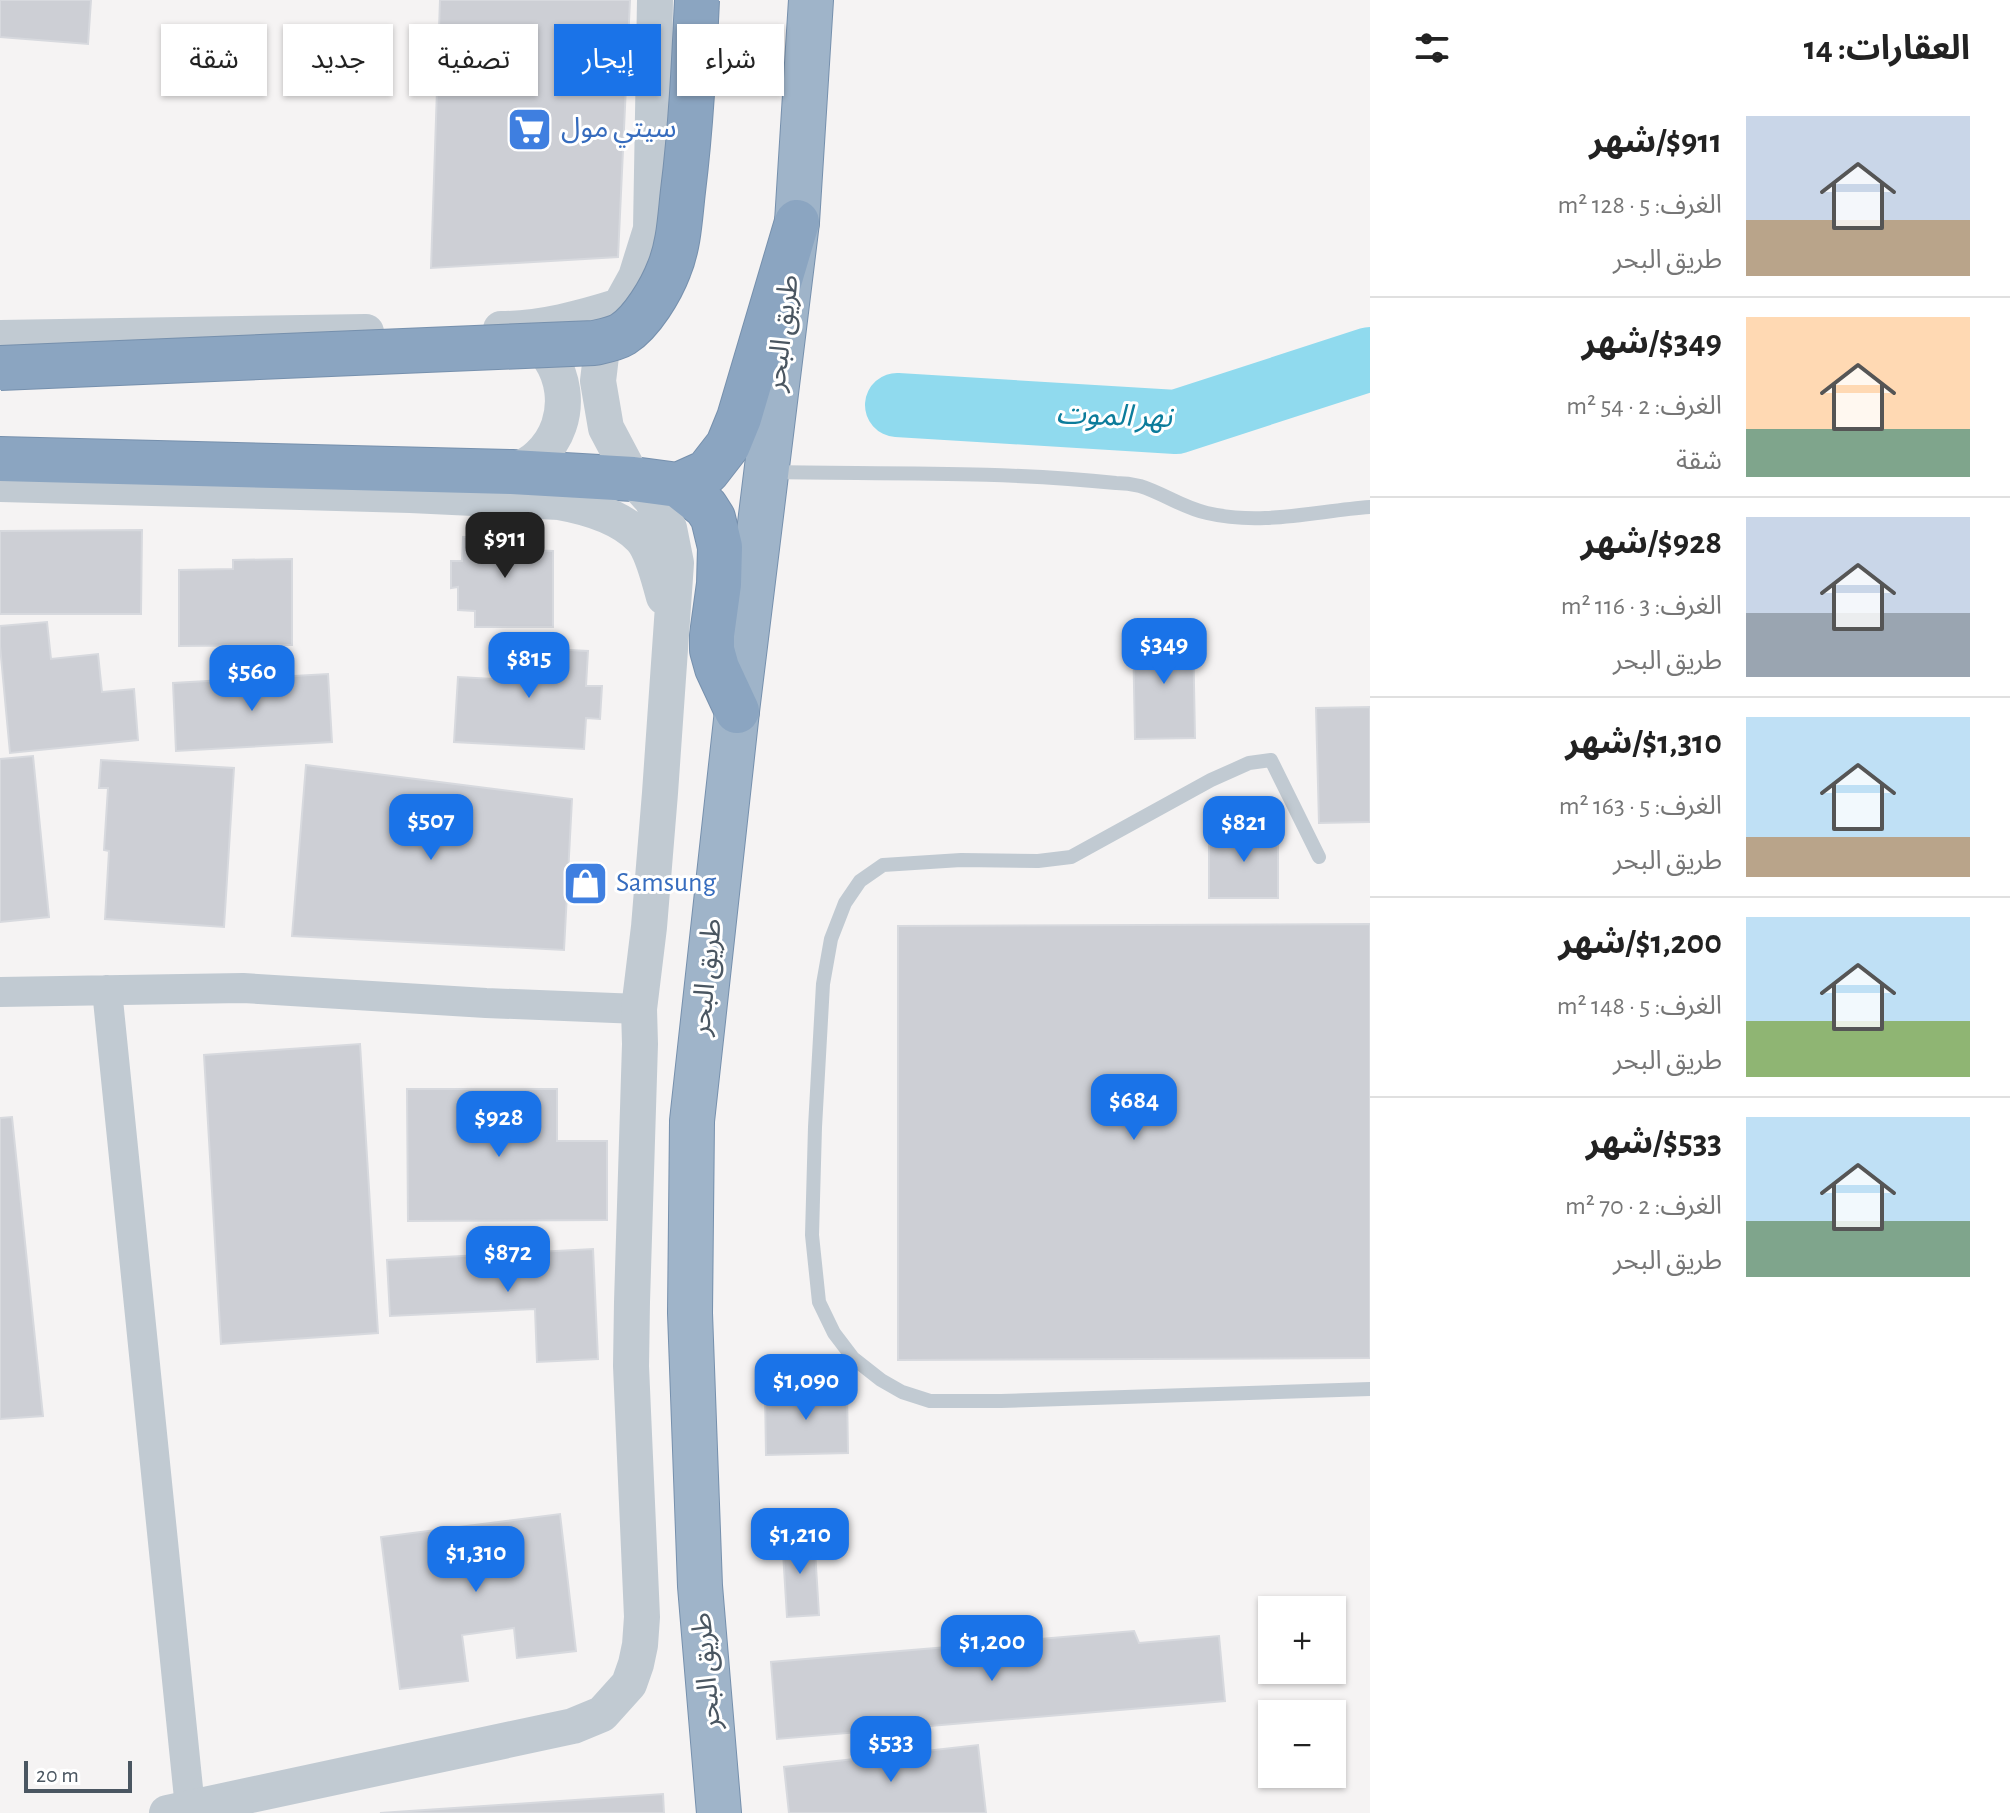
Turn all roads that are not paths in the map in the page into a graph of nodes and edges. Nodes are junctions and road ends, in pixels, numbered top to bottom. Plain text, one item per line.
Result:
1 (655, 0) edge
2 (697, 0) edge
3 (811, 0) edge
4 (797, 222) junction
5 (620, 306) junction
6 (515, 329) junction
7 (0, 338) edge
8 (0, 368) edge
9 (0, 459) edge
10 (512, 472) junction
11 (766, 472) junction
12 (633, 479) junction
13 (0, 484) edge
14 (678, 485) junction
15 (1370, 507) edge
16 (672, 624) junction
17 (737, 711) junction
18 (1319, 857) dead end
19 (107, 990) junction
20 (0, 992) edge
21 (639, 1009) junction
22 (1370, 1389) edge
23 (179, 1810) edge
24 (719, 1813) edge

1 - 5 street
2 - 8 highway, bridge
3 - 4 highway, طريق البحر
4 - 11 highway, طريق البحر
4 - 14 highway
5 - 6 street
5 - 12 street
6 - 7 street
6 - 10 street
9 - 10 highway
10 - 12 highway
11 - 15 lane
11 - 17 highway, طريق البحر
12 - 14 highway
12 - 16 street
13 - 16 street
14 - 17 highway
16 - 21 street
17 - 24 highway, طريق البحر
18 - 22 lane
19 - 20 street
19 - 21 street
19 - 23 street
21 - 23 street

